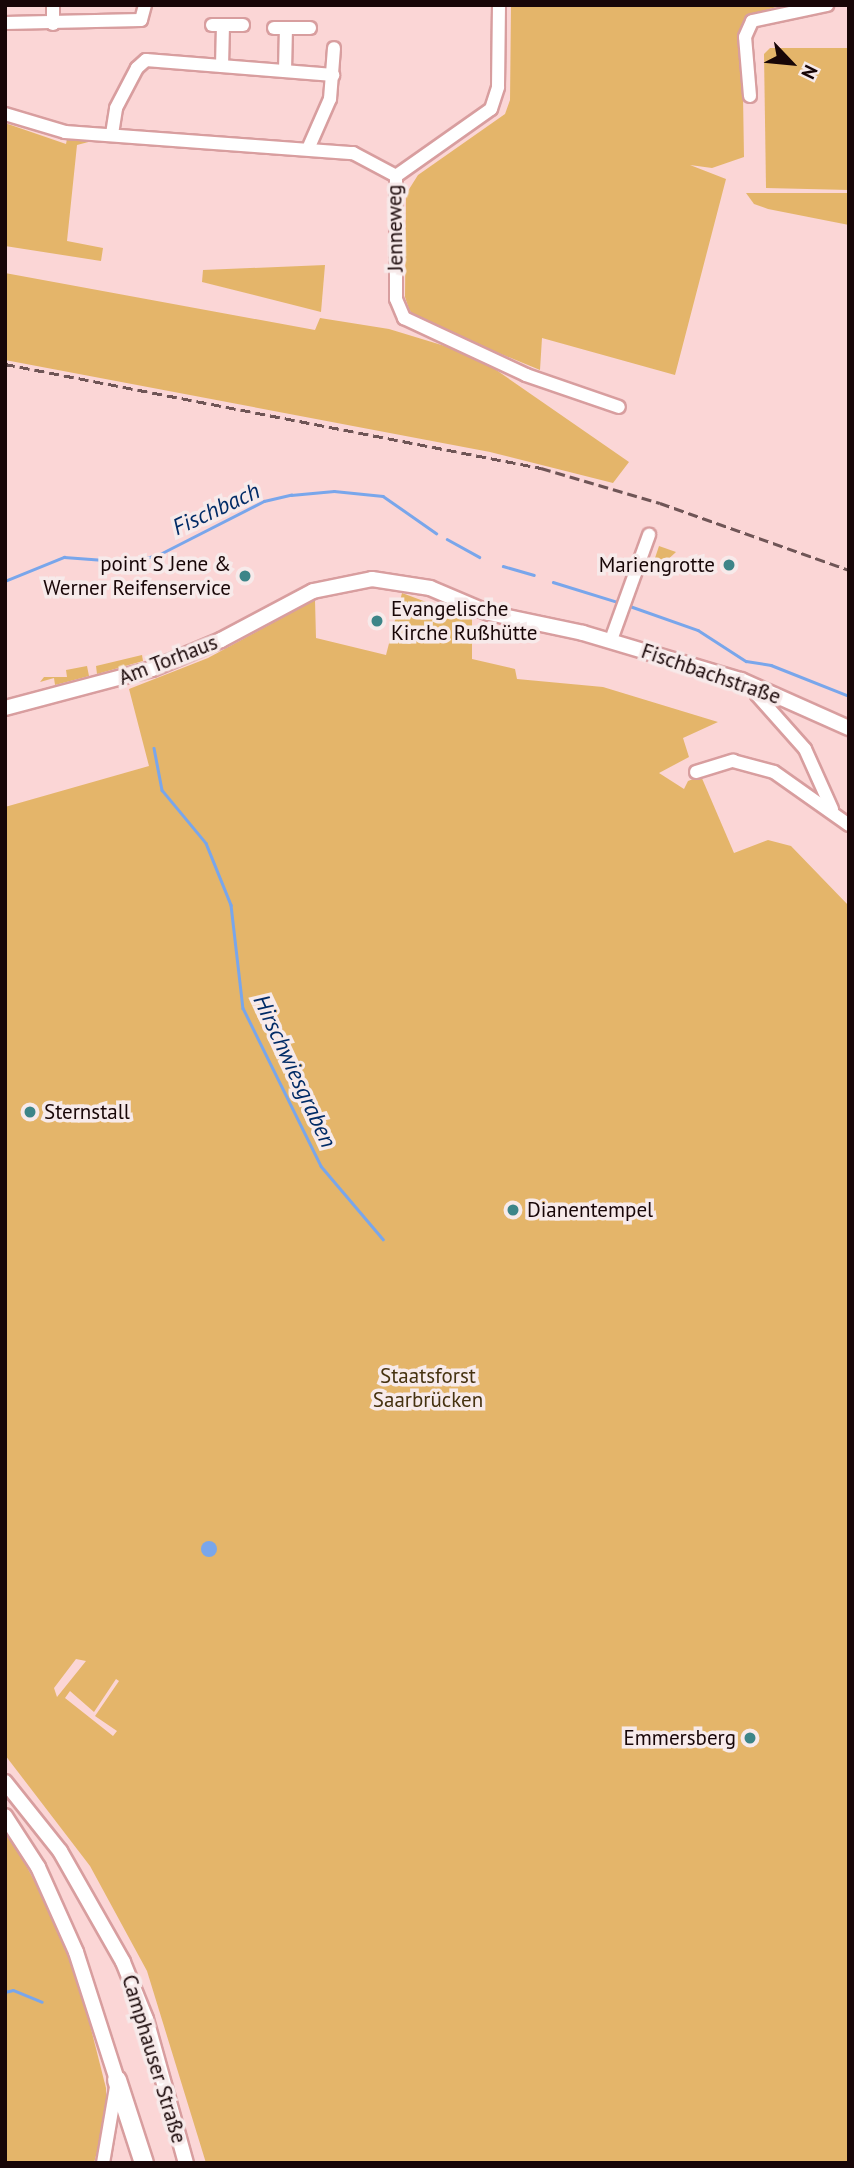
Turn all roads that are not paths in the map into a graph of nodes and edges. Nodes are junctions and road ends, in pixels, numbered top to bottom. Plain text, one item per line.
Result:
1 (53, 5) edge
2 (499, 5) edge
3 (827, 5) edge
4 (145, 11) edge
5 (5, 23) edge
6 (52, 24) junction
7 (243, 25) dead end
8 (310, 28) dead end
9 (334, 48) dead end
10 (222, 66) junction
11 (285, 71) junction
12 (333, 75) junction
13 (750, 96) dead end
14 (5, 114) edge
15 (112, 134) junction
16 (308, 149) junction
17 (396, 176) junction
18 (619, 407) dead end
19 (649, 535) dead end
20 (321, 587) joint
21 (611, 640) junction
22 (756, 686) junction
23 (5, 708) edge
24 (849, 728) edge
25 (696, 772) dead end
26 (832, 809) junction
27 (849, 825) edge
28 (5, 1782) edge
29 (5, 1816) edge
30 (117, 2080) junction
31 (103, 2163) edge
32 (144, 2163) edge
33 (186, 2163) edge

1 - 6 street
2 - 17 street
3 - 13 street
4 - 6 street
5 - 6 street
7 - 10 street
8 - 11 street
9 - 12 street
10 - 11 street
10 - 15 street
11 - 12 street
12 - 16 street
14 - 15 street, Jenneweg
15 - 16 street, Jenneweg
16 - 17 street, Jenneweg
17 - 18 street, Jenneweg
19 - 21 street
20 - 21 main road, Fischbachstraße
20 - 23 main road, Am Torhaus
21 - 22 main road, Fischbachstraße
22 - 24 main road, Fischbachstraße
22 - 26 street
25 - 26 street
26 - 27 street
28 - 33 main road, Camphauser Straße
29 - 30 main road, Camphauser Straße
30 - 31 street
30 - 32 highway

